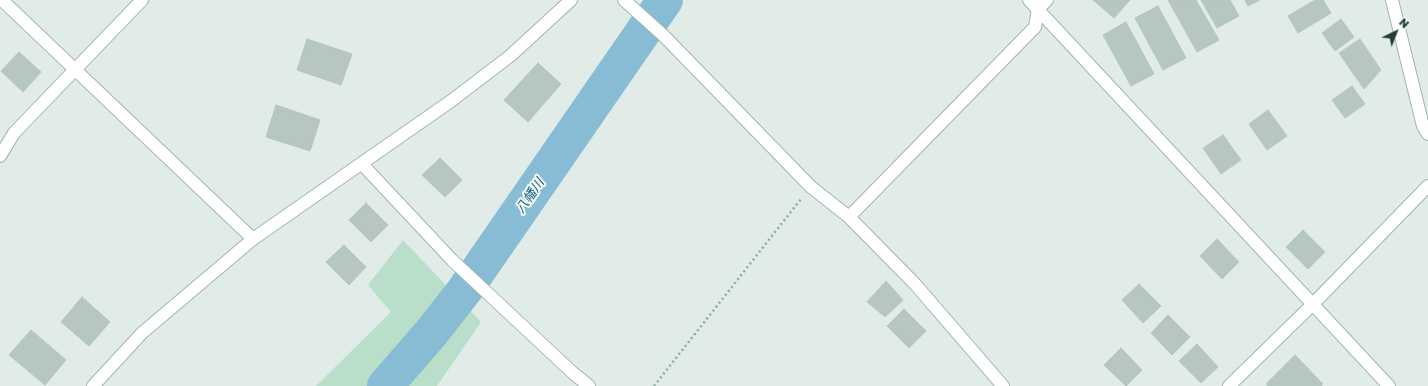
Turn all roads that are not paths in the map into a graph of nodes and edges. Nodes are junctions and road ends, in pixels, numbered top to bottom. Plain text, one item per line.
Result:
1 (2, 0) edge
2 (142, 0) edge
3 (571, 0) edge
4 (1029, 0) edge
5 (1047, 0) edge
6 (1392, 0) edge
7 (628, 4) edge
8 (1038, 9) junction
9 (76, 69) junction
10 (1428, 134) edge
11 (0, 156) edge
12 (362, 164) junction
13 (1428, 186) edge
14 (850, 217) junction
15 (253, 239) junction
16 (1313, 304) junction
17 (93, 386) edge
18 (589, 386) edge
19 (1003, 386) edge
20 (1229, 386) edge
21 (1389, 386) edge

1 - 9 street
2 - 9 street
3 - 12 street
4 - 8 street
5 - 8 street
6 - 10 street
7 - 14 street
8 - 14 street
8 - 16 street
9 - 11 street
9 - 15 street
12 - 15 street
12 - 18 street
13 - 16 street
14 - 19 street
15 - 17 street
16 - 20 street
16 - 21 street

